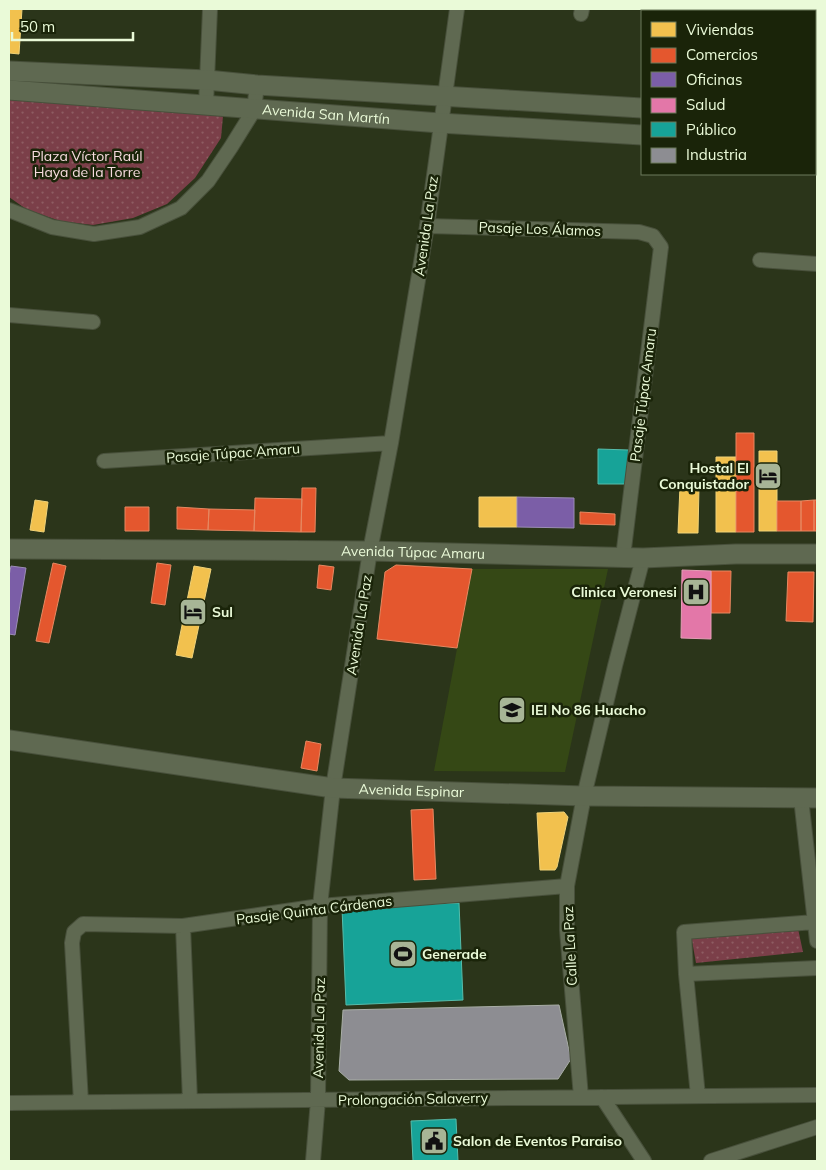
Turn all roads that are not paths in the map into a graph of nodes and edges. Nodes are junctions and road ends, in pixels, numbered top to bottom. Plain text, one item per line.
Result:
1 (210, 9) edge
2 (457, 9) edge
3 (9, 71) edge
4 (207, 80) junction
5 (257, 85) junction
6 (9, 90) edge
7 (444, 95) junction
8 (206, 105) junction
9 (641, 108) edge
10 (254, 110) junction
11 (440, 123) junction
12 (641, 136) edge
13 (9, 210) edge
14 (427, 226) junction
15 (653, 236) joint
16 (760, 260) dead end
17 (817, 264) edge
18 (9, 315) edge
19 (93, 322) dead end
20 (390, 443) junction
21 (104, 461) dead end
22 (9, 548) edge
23 (370, 550) junction
24 (817, 554) edge
25 (623, 557) junction
26 (643, 558) junction
27 (9, 740) edge
28 (333, 788) junction
29 (584, 796) junction
30 (809, 798) edge
31 (568, 886) junction
32 (320, 906) junction
33 (816, 922) junction
34 (183, 926) junction
35 (817, 941) edge
36 (817, 968) edge
37 (686, 974) junction
38 (817, 1095) edge
39 (698, 1096) junction
40 (581, 1097) junction
41 (602, 1097) junction
42 (318, 1100) junction
43 (190, 1101) junction
44 (81, 1102) junction
45 (9, 1103) edge
46 (817, 1128) edge
47 (313, 1161) edge
48 (644, 1161) edge
49 (711, 1161) edge

1 - 4 street
2 - 7 street, Avenida La Paz
3 - 4 street, Avenida San Martín
4 - 5 street, Avenida San Martín
4 - 8 street
5 - 7 street, Avenida San Martín
5 - 10 street
6 - 8 street, Avenida San Martín
7 - 9 street, Avenida San Martín
7 - 11 street, Avenida La Paz
8 - 10 street, Avenida San Martín
10 - 11 street, Avenida San Martín
10 - 13 street
11 - 12 street, Avenida San Martín
11 - 14 street, Avenida La Paz
14 - 15 street, Pasaje Los Álamos
14 - 20 street, Avenida La Paz
15 - 25 street, Pasaje Túpac Amaru
16 - 17 street
18 - 19 street
20 - 21 street, Pasaje Túpac Amaru
20 - 23 street, Avenida La Paz
22 - 23 street, Avenida Túpac Amaru
23 - 25 street, Avenida Túpac Amaru
23 - 28 street, Avenida La Paz
24 - 26 street, Avenida Túpac Amaru
25 - 26 street, Avenida Túpac Amaru
26 - 29 street, Calle La Paz
27 - 28 street, Avenida Espinar
28 - 29 street, Avenida Espinar
28 - 32 street, Avenida La Paz
29 - 30 street, Avenida Espinar
29 - 31 street, Calle La Paz
30 - 33 street
31 - 32 street, Pasaje Quinta Cárdenas
31 - 40 street, Calle La Paz
32 - 34 street, Pasaje Quinta Cárdenas
32 - 42 street, Avenida La Paz
33 - 35 street
33 - 37 street
34 - 43 street
34 - 44 street, Pasaje Quinta Cárdenas
36 - 37 street
37 - 39 street
38 - 39 street, Prolongación Salaverry
39 - 41 street, Prolongación Salaverry
40 - 41 street, Prolongación Salaverry
40 - 42 street, Prolongación Salaverry
41 - 48 street
42 - 43 street, Prolongación Salaverry
42 - 47 street, Avenida La Paz
43 - 44 street, Prolongación Salaverry
44 - 45 street, Prolongación Salaverry
46 - 49 street

